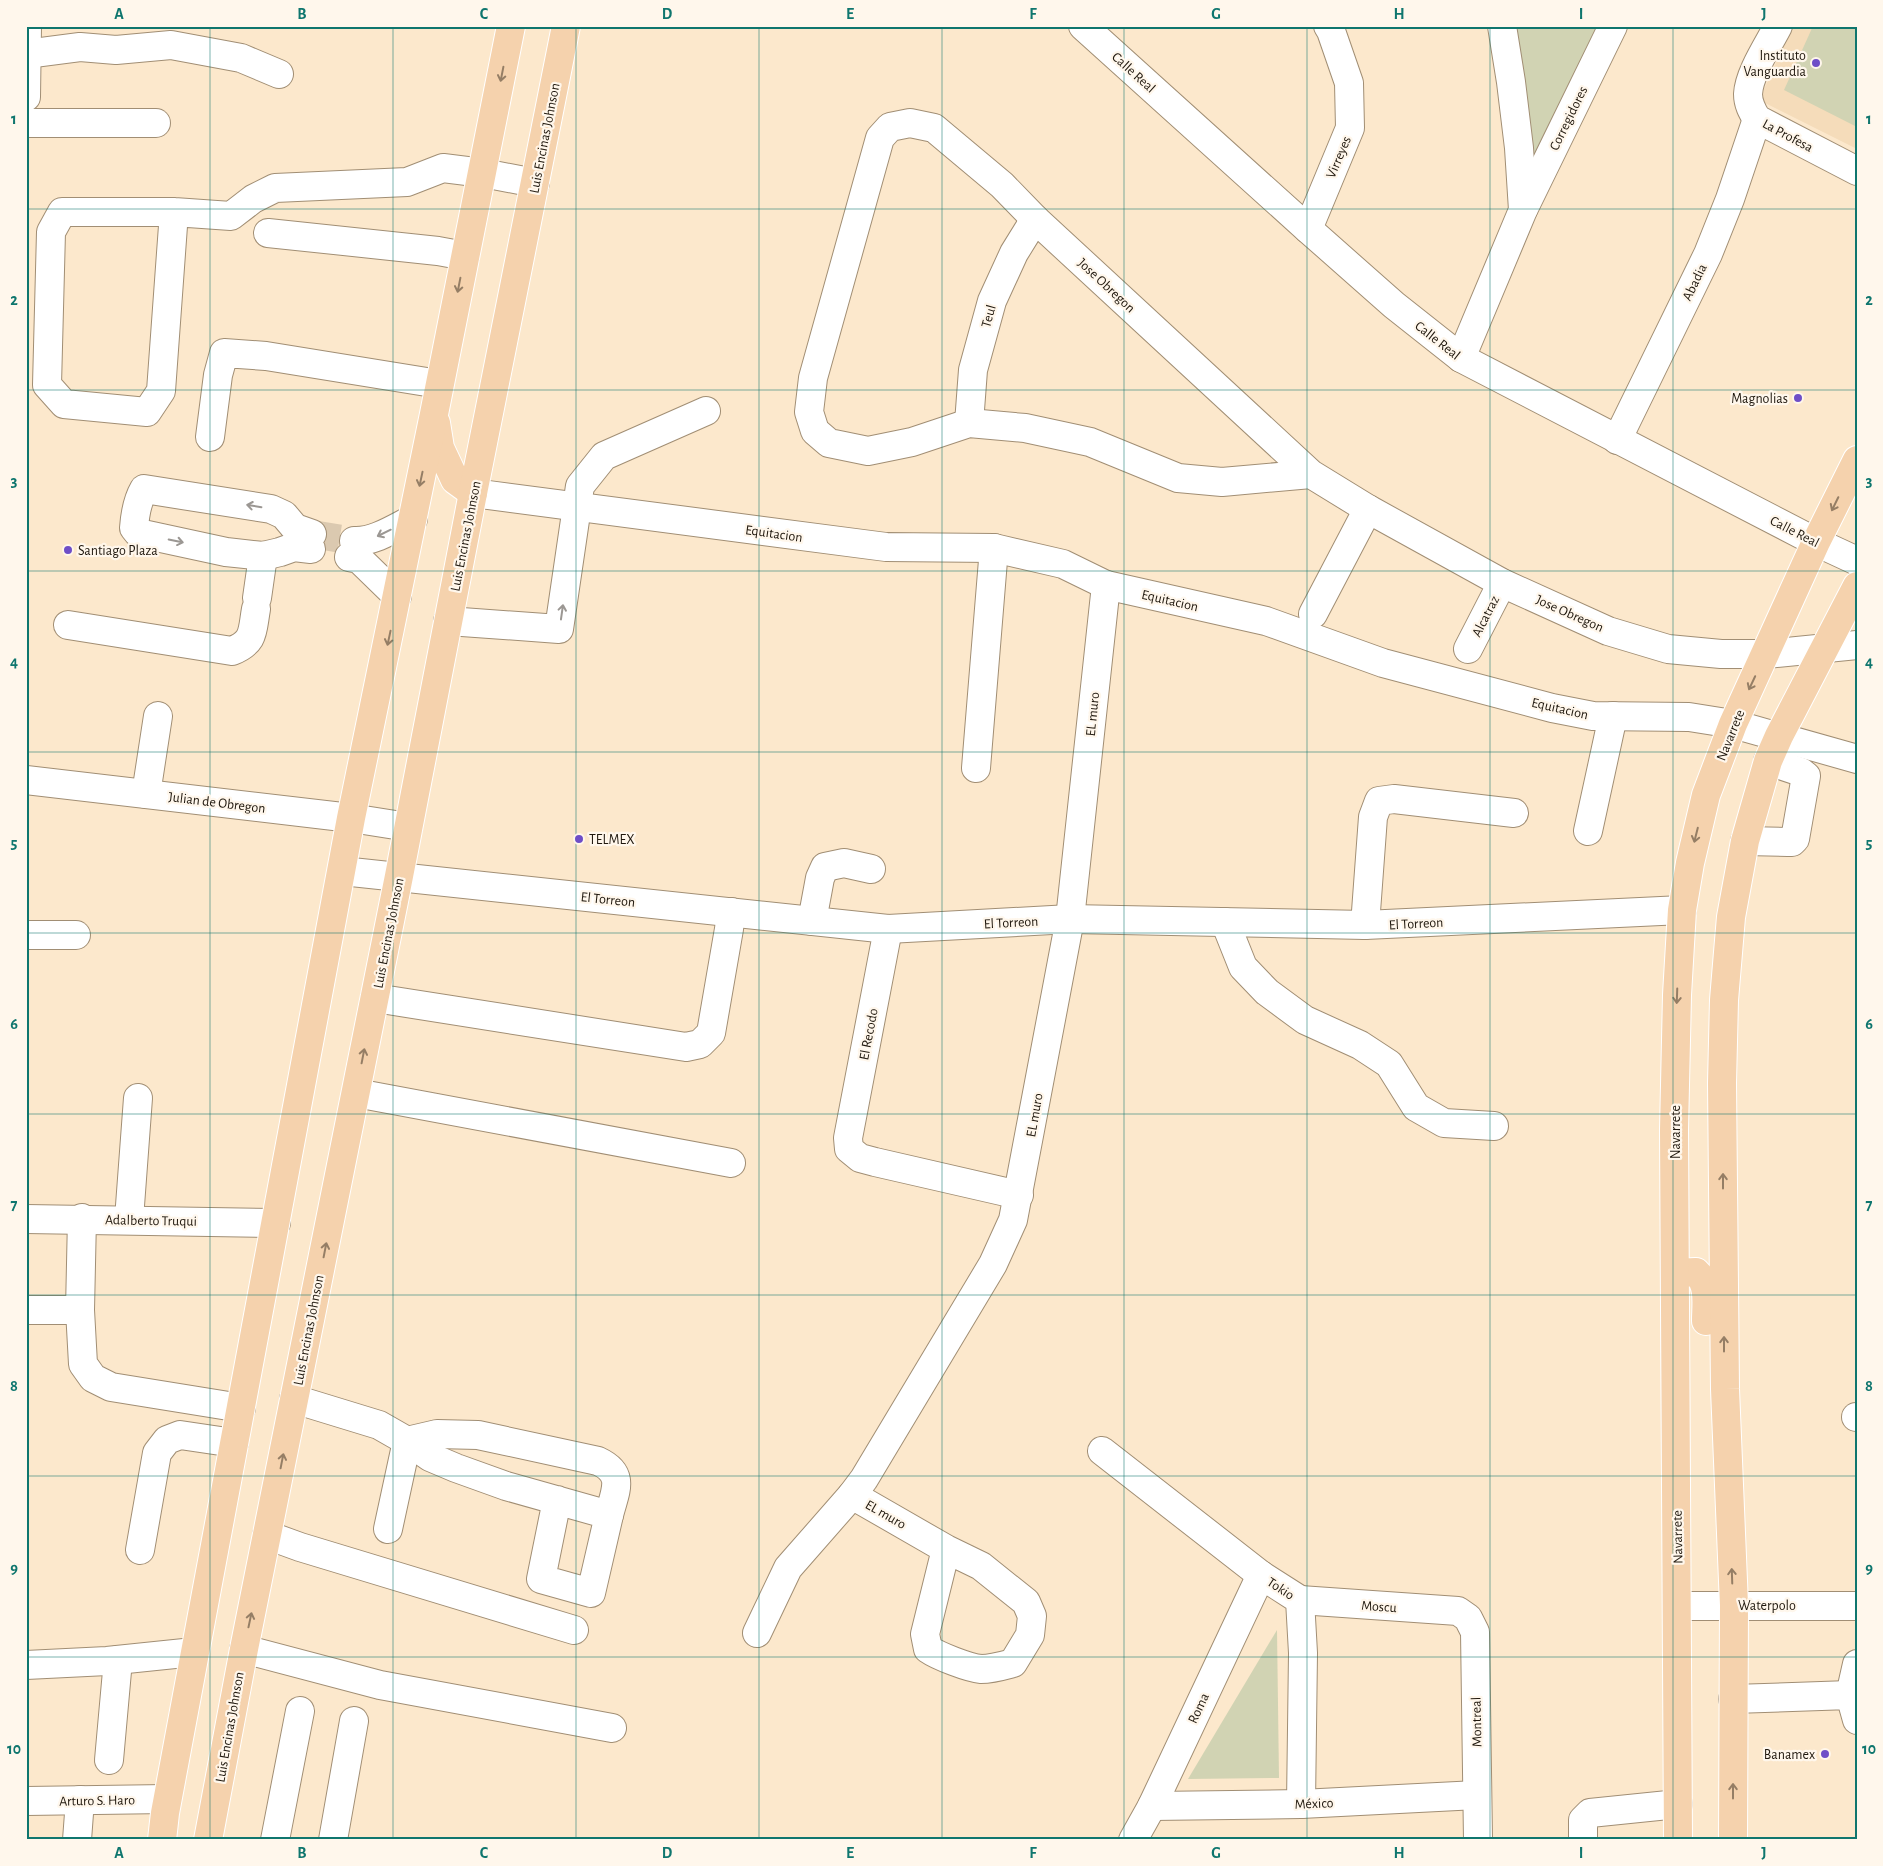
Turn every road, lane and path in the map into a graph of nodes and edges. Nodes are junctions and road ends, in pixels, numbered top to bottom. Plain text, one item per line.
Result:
1 (27, 26) edge
2 (512, 26) edge
3 (566, 26) edge
4 (1084, 26) edge
5 (1328, 26) edge
6 (1502, 26) edge
7 (1613, 26) edge
8 (1778, 26) edge
9 (27, 54) edge
10 (279, 74) dead end
11 (26, 97) edge
12 (1757, 119) junction
13 (26, 123) edge
14 (156, 123) dead end
15 (1857, 171) edge
16 (483, 173) junction
17 (535, 183) junction
18 (1523, 210) junction
19 (174, 212) junction
20 (1035, 219) junction
21 (1308, 229) junction
22 (268, 233) dead end
23 (465, 256) junction
24 (1460, 358) junction
25 (439, 384) junction
26 (706, 411) dead end
27 (434, 414) junction
28 (970, 423) junction
29 (210, 437) dead end
30 (1617, 440) junction
31 (1857, 460) edge
32 (1311, 474) junction
33 (473, 493) junction
34 (576, 507) junction
35 (1368, 509) junction
36 (413, 519) junction
37 (1816, 542) junction
38 (994, 548) junction
39 (263, 556) junction
40 (1857, 561) edge
41 (1502, 583) junction
42 (1106, 585) junction
43 (1857, 586) edge
44 (397, 596) junction
45 (1313, 614) dead end
46 (448, 621) junction
47 (68, 625) dead end
48 (1857, 645) edge
49 (1826, 648) junction
50 (1468, 649) dead end
51 (1766, 654) junction
52 (158, 716) dead end
53 (1613, 716) junction
54 (1733, 724) junction
55 (1779, 736) junction
56 (1857, 759) edge
57 (1768, 761) junction
58 (976, 768) dead end
59 (26, 780) edge
60 (146, 794) junction
61 (1514, 813) dead end
62 (351, 818) junction
63 (408, 827) junction
64 (1588, 831) dead end
65 (1745, 841) junction
66 (871, 869) dead end
67 (342, 871) junction
68 (399, 876) junction
69 (1682, 910) junction
70 (731, 912) junction
71 (1070, 919) junction
72 (812, 921) junction
73 (1224, 922) junction
74 (1365, 926) junction
75 (888, 929) junction
76 (26, 935) edge
77 (76, 935) dead end
78 (375, 998) junction
79 (356, 1093) junction
80 (138, 1098) dead end
81 (1494, 1126) dead end
82 (730, 1163) dead end
83 (1019, 1195) junction
84 (26, 1218) edge
85 (82, 1218) junction
86 (129, 1219) junction
87 (276, 1223) junction
88 (1674, 1273) junction
89 (26, 1310) edge
90 (80, 1310) junction
91 (1725, 1390) junction
92 (294, 1399) junction
93 (241, 1408) junction
94 (408, 1441) junction
95 (234, 1443) junction
96 (1102, 1451) dead end
97 (852, 1494) junction
98 (557, 1500) junction
99 (609, 1515) junction
100 (388, 1529) dead end
101 (267, 1535) junction
102 (946, 1549) junction
103 (140, 1550) dead end
104 (1261, 1575) junction
105 (1300, 1600) junction
106 (1734, 1605) junction
107 (1678, 1606) junction
108 (1857, 1606) edge
109 (1458, 1611) joint
110 (574, 1630) dead end
111 (757, 1633) dead end
112 (244, 1649) junction
113 (194, 1652) junction
114 (118, 1660) junction
115 (26, 1664) edge
116 (1857, 1664) edge
117 (1733, 1698) junction
118 (1853, 1707) edge
119 (300, 1711) dead end
120 (354, 1721) dead end
121 (612, 1728) dead end
122 (109, 1760) dead end
123 (1477, 1795) junction
124 (80, 1800) junction
125 (26, 1801) edge
126 (1301, 1804) junction
127 (1678, 1804) junction
128 (166, 1806) junction
129 (1152, 1806) junction
130 (77, 1840) edge
131 (155, 1840) edge
132 (162, 1840) edge
133 (208, 1840) edge
134 (275, 1840) edge
135 (333, 1840) edge
136 (1134, 1840) edge
137 (1478, 1840) edge
138 (1583, 1840) edge
139 (1678, 1840) edge
140 (1733, 1840) edge

1 - 9 street
2 -> 16 main road
3 - 17 main road, Luis Encinas Johnson
4 - 21 street, Calle Real
5 - 21 street, Virreyes
6 - 18 street, Corregidores
7 - 18 street, Corregidores
8 - 12 street, La Profesa
9 - 10 street
9 - 11 street
12 - 15 street, La Profesa
12 - 30 street, Abadia
13 - 14 street
16 - 17 street
16 - 19 street
16 - 23 main road
17 - 33 main road, Luis Encinas Johnson
18 - 24 street, Corregidores
19 - 19 street
20 - 28 street, Teul
20 - 28 street, Jose Obregon
20 - 32 street, Jose Obregon
21 - 24 street, Calle Real
22 - 23 street
23 -> 25 main road
24 - 30 street, Calle Real
25 - 27 main road
25 - 29 street
26 - 34 street
27 - 33 main road
27 -> 36 main road
28 - 32 street
30 - 37 street, Calle Real
31 -> 37 main road, Navarrete
32 - 35 street, Jose Obregon
33 - 34 street, Equitacion
33 - 46 main road, Luis Encinas Johnson
34 - 38 street, Equitacion
46 -> 34 street
35 - 41 street, Jose Obregon
35 - 45 street
36 - 44 main road
36 -> 44 street
37 - 40 street, Calle Real
37 - 51 main road, Navarrete
38 - 42 street, Equitacion
38 - 58 street
39 -> 39 street
39 - 47 street
41 - 50 street, Alcatraz
41 - 51 street, Jose Obregon
42 - 53 street, Equitacion
42 - 71 street, EL muro
43 - 49 main road
44 -> 62 main road
46 - 63 main road, Luis Encinas Johnson
48 - 49 street, Jose Obregon
49 - 51 street, Jose Obregon
49 - 55 main road
51 -> 54 main road, Navarrete
52 - 60 street
53 - 54 street, Equitacion
53 - 64 street
54 - 55 street, Equitacion
54 -> 69 main road, Navarrete
55 - 56 street, Equitacion
55 - 57 main road
57 - 65 main road
57 - 65 street
59 - 60 street, Julian de Obregon
60 - 62 street, Julian de Obregon
61 - 74 street
62 - 63 street, Julian de Obregon
62 - 67 main road
63 - 68 main road, Luis Encinas Johnson
91 -> 65 main road
66 - 72 street
67 - 68 street, El Torreon
67 - 87 main road
68 - 70 street, El Torreon
68 - 78 main road, Luis Encinas Johnson
69 - 74 street, El Torreon
69 -> 88 main road, Navarrete
70 - 72 street, El Torreon
70 - 78 street
71 - 73 street, El Torreon
71 - 75 street, El Torreon
71 - 83 street, EL muro
72 - 75 street, El Torreon
73 - 74 street, El Torreon
73 - 81 street
75 - 83 street, El Recodo
76 - 77 street
79 -> 78 main road, Luis Encinas Johnson
79 - 82 street
92 -> 79 main road, Luis Encinas Johnson
80 - 86 street
83 - 97 street, EL muro
84 - 85 street, Adalberto Truqui
85 - 86 street, Adalberto Truqui
85 - 90 street
86 - 87 street, Adalberto Truqui
87 - 93 main road
88 - 91 main road
88 - 107 main road, Navarrete
89 - 90 street
90 - 93 street
106 -> 91 main road
92 - 94 street
101 -> 92 main road, Luis Encinas Johnson
93 - 95 main road
94 - 98 street
94 - 99 street
94 - 100 street
95 - 103 street
95 - 113 main road
96 - 104 street, Tokio
97 - 102 street, EL muro
97 - 111 street
98 - 99 street
98 - 99 street
101 - 110 street
112 -> 101 main road, Luis Encinas Johnson
102 - 102 street, EL muro
104 - 105 street, Tokio
104 - 129 street, Roma
105 - 109 street, Moscu
105 - 126 street, Tokio
106 - 107 street, Waterpolo
106 - 108 street, Waterpolo
106 - 117 main road
107 - 127 main road, Navarrete
109 - 123 street, Montreal
112 - 121 street
112 - 133 main road, Luis Encinas Johnson
113 - 114 street
113 - 128 main road
114 - 115 street
114 - 122 street
116 - 118 street
117 - 118 street
140 -> 117 main road
119 - 134 street
120 - 135 street
123 - 126 street, México
123 - 137 street, Montreal
124 - 125 street, Arturo S. Haro
124 - 128 street, Arturo S. Haro
124 - 130 street
126 - 129 street, México
127 - 138 street
127 - 139 main road, Navarrete
128 - 131 main road
128 - 132 main road
129 - 136 street, Roma

